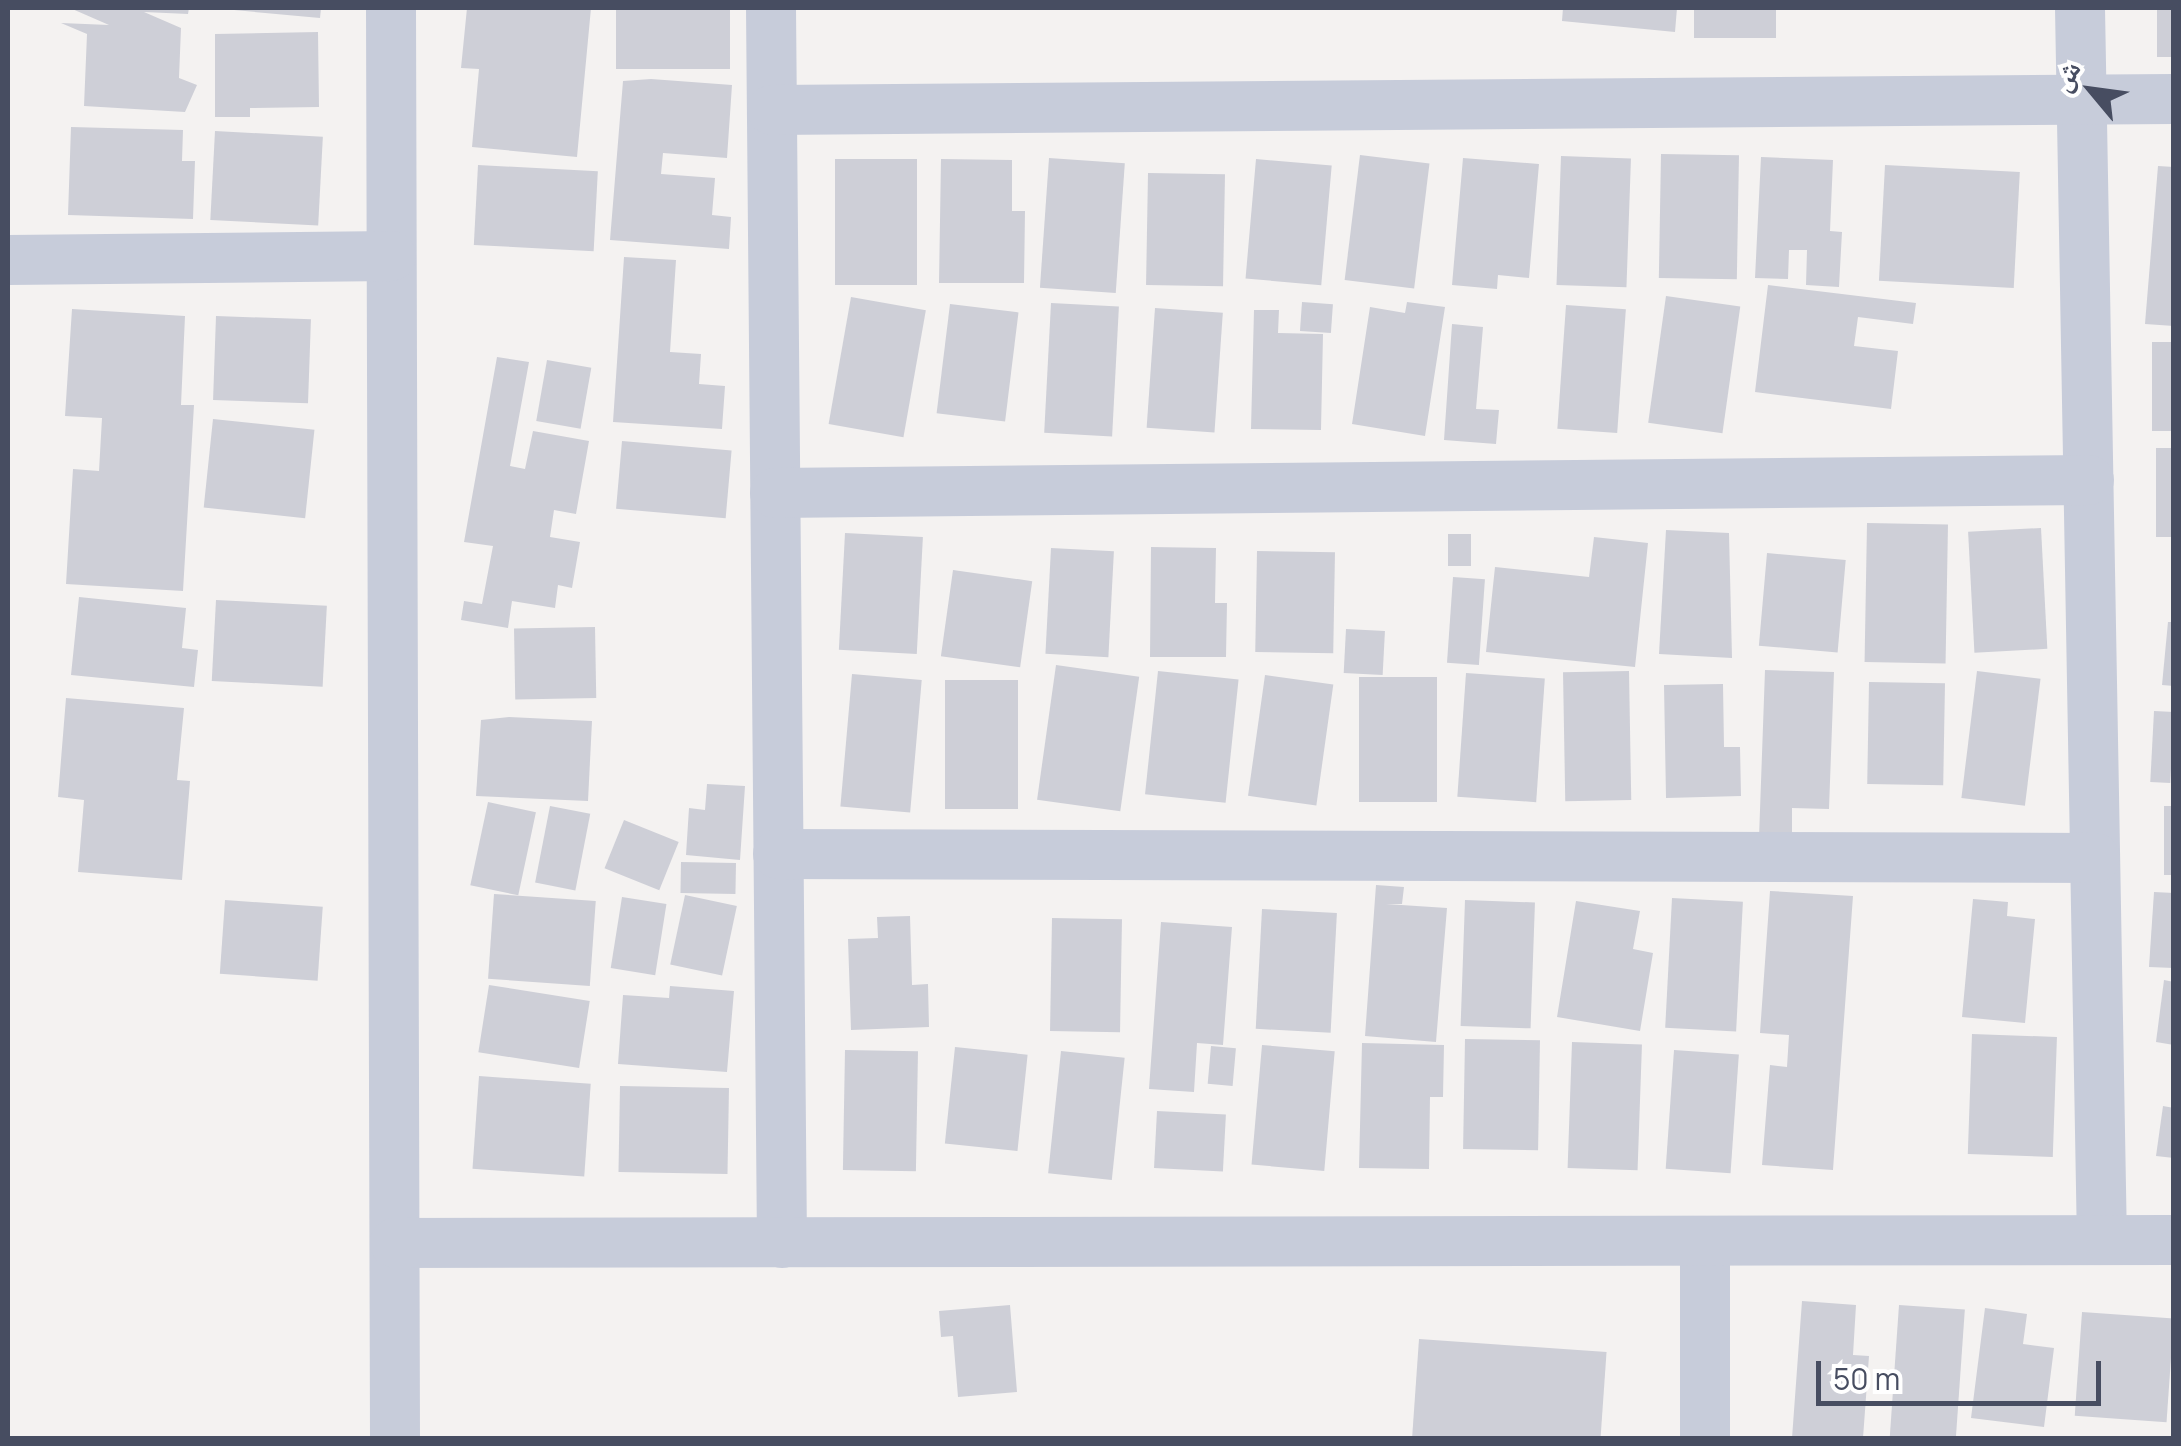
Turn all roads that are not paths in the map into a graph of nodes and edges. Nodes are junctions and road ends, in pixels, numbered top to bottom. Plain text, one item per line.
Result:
1 (390, 8) edge
2 (771, 8) edge
3 (2080, 8) edge
4 (2174, 99) edge
5 (2082, 100) junction
6 (772, 110) junction
7 (392, 256) junction
8 (8, 260) edge
9 (2089, 480) junction
10 (775, 493) junction
11 (778, 854) junction
12 (2095, 858) junction
13 (2102, 1240) junction
14 (2174, 1240) edge
15 (1704, 1242) junction
16 (782, 1243) junction
17 (395, 1244) junction
18 (395, 1438) edge
19 (1705, 1438) edge

1 - 7 street
2 - 6 street
3 - 5 street
4 - 5 street
5 - 6 street
5 - 9 street
6 - 10 street
7 - 8 street
7 - 17 street
9 - 10 street
9 - 12 street
10 - 11 street
11 - 12 street
11 - 16 street
12 - 13 street
13 - 14 street
13 - 15 street
15 - 16 street
15 - 19 street
16 - 17 street
17 - 18 street

